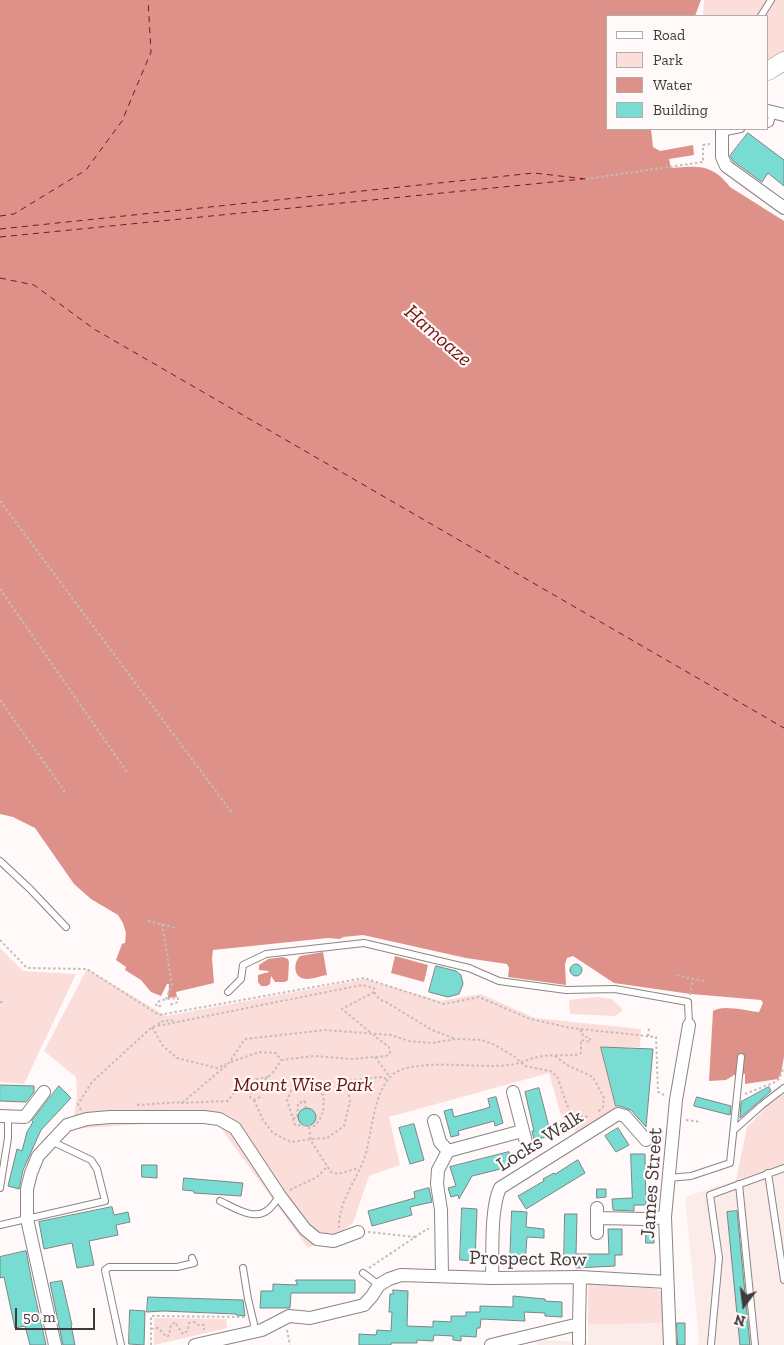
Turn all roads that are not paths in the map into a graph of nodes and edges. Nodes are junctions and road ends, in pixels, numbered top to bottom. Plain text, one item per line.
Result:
1 (771, 0) edge
2 (762, 15) edge
3 (784, 62) edge
4 (769, 70) edge
5 (738, 130) edge
6 (721, 135) edge
7 (784, 208) edge
8 (0, 861) edge
9 (66, 927) dead end
10 (228, 992) dead end
11 (689, 1026) joint
12 (741, 1057) dead end
13 (784, 1088) edge
14 (44, 1092) dead end
15 (513, 1092) dead end
16 (4, 1116) edge
17 (434, 1121) dead end
18 (734, 1130) junction
19 (522, 1131) junction
20 (646, 1140) dead end
21 (52, 1141) junction
22 (527, 1146) dead end
23 (448, 1151) junction
24 (784, 1168) edge
25 (768, 1173) junction
26 (668, 1178) junction
27 (739, 1184) junction
28 (0, 1188) edge
29 (280, 1196) junction
30 (220, 1201) dead end
31 (665, 1217) junction
32 (27, 1219) junction
33 (0, 1226) edge
34 (358, 1232) road end
35 (597, 1234) dead end
36 (192, 1258) dead end
37 (243, 1268) dead end
38 (363, 1272) road end
39 (442, 1276) junction
40 (580, 1277) junction
41 (492, 1278) junction
42 (784, 1280) edge
43 (384, 1282) junction
44 (667, 1282) junction
45 (579, 1324) junction
46 (253, 1332) junction
47 (579, 1342) dead end
48 (201, 1344) edge
49 (710, 1344) dead end
50 (55, 1345) edge
51 (121, 1345) edge
52 (491, 1345) edge
53 (670, 1345) edge
54 (755, 1345) edge

1 - 2 lane
3 - 4 main road
5 - 6 lane
6 - 7 street
8 - 9 lane
10 - 11 lane
11 - 26 street, James Street
12 - 18 lane
13 - 18 lane
14 - 16 street
15 - 19 street
16 - 28 lane
17 - 23 street
18 - 26 lane
19 - 22 street
19 - 23 street
20 - 41 street, Locks Walk
21 - 29 street
21 - 32 street
21 - 32 lane
23 - 39 street
24 - 25 lane
25 - 27 lane
25 - 42 lane
26 - 31 street, James Street
27 - 49 lane
27 - 54 lane
29 - 30 lane
29 - 34 street
31 - 35 street
31 - 44 street, James Street
32 - 33 lane
32 - 50 street
36 - 51 lane
37 - 46 lane
38 - 43 lane
39 - 41 street, Prospect Row
39 - 43 street, Prospect Row
40 - 41 street, Prospect Row
40 - 44 street, Prospect Row
40 - 45 street
43 - 46 street
44 - 53 street, James Street
45 - 47 street
45 - 52 street
46 - 48 street

